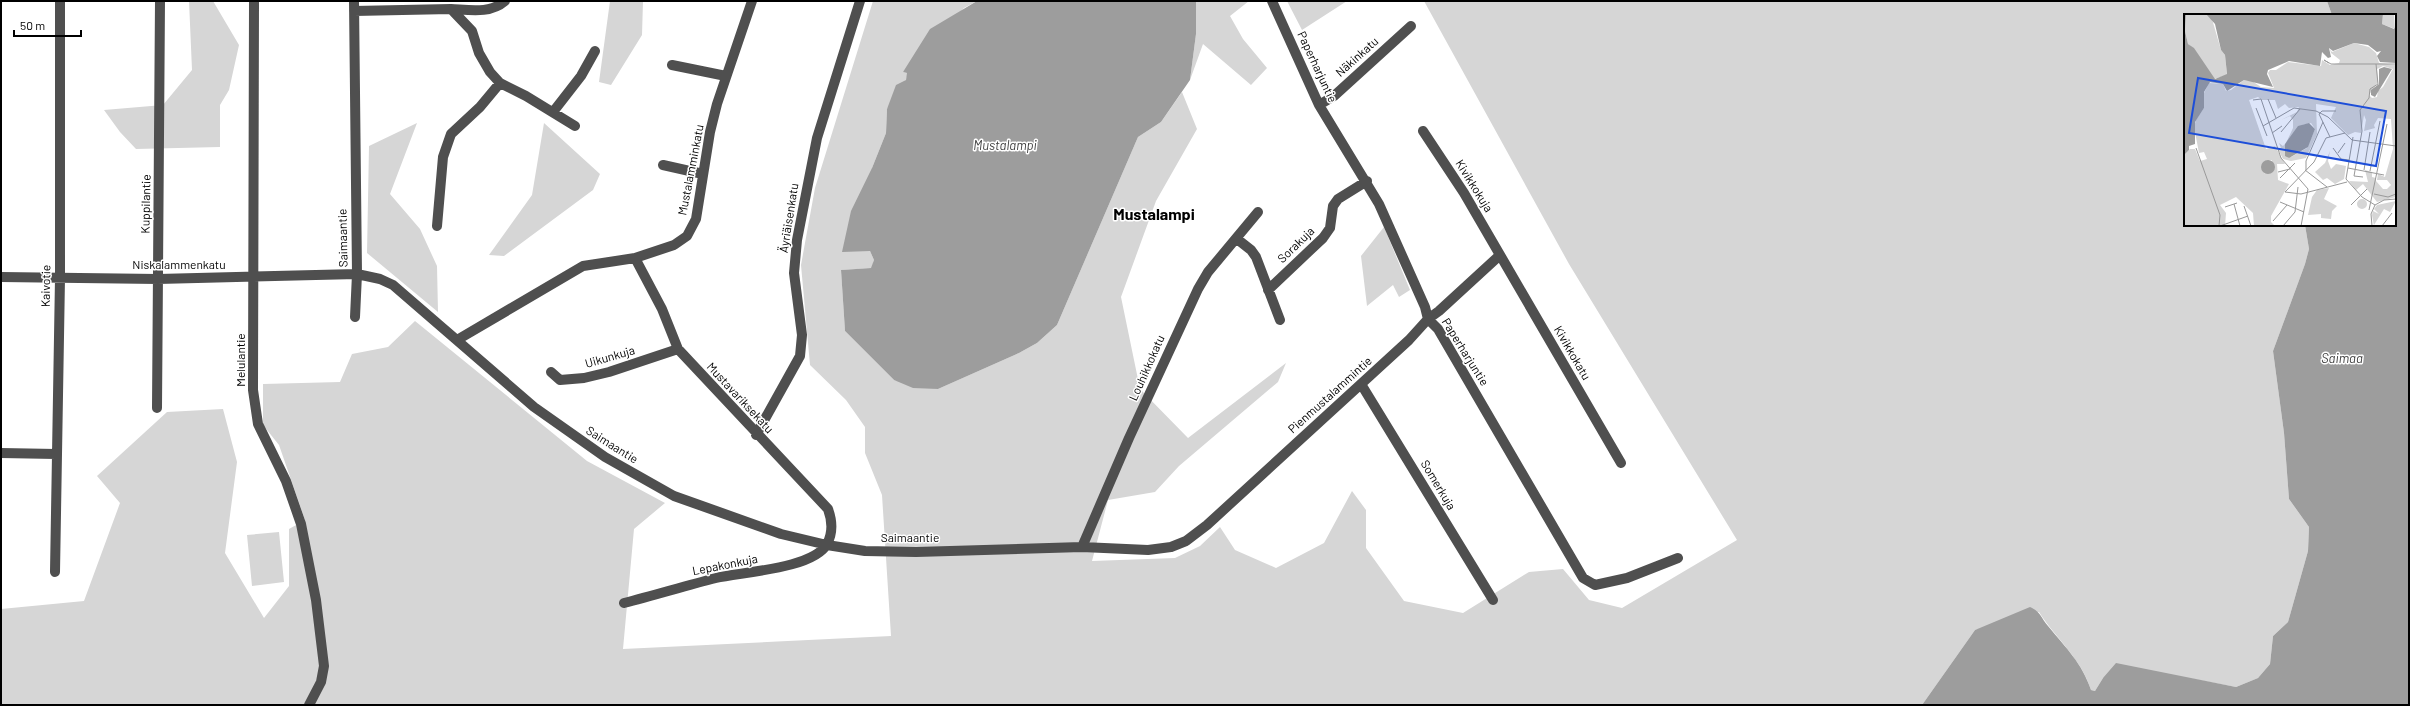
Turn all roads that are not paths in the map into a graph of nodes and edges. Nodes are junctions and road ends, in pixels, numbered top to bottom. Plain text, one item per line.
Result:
1 (60, 1) edge
2 (160, 1) edge
3 (254, 1) edge
4 (506, 1) edge
5 (752, 1) edge
6 (860, 1) edge
7 (1272, 1) edge
8 (354, 6) edge
9 (451, 9) junction
10 (1411, 26) dead end
11 (595, 51) dead end
12 (672, 65) dead end
13 (726, 76) junction
14 (500, 83) junction
15 (1319, 105) junction
16 (552, 112) junction
17 (575, 126) dead end
18 (1423, 131) dead end
19 (663, 165) dead end
20 (704, 174) junction
21 (1366, 181) junction
22 (1258, 212) dead end
23 (437, 226) dead end
24 (1237, 238) junction
25 (1500, 256) junction
26 (635, 258) junction
27 (357, 274) junction
28 (1, 277) edge
29 (60, 278) junction
30 (254, 278) junction
31 (158, 279) junction
32 (1268, 290) junction
33 (355, 317) dead end
34 (1428, 318) junction
35 (1280, 320) dead end
36 (457, 340) junction
37 (678, 349) junction
38 (551, 372) dead end
39 (1361, 384) junction
40 (157, 408) dead end
41 (756, 435) junction
42 (1, 453) edge
43 (56, 454) junction
44 (1621, 463) dead end
45 (827, 545) junction
46 (1082, 547) junction
47 (1171, 547) joint
48 (1678, 558) dead end
49 (55, 572) dead end
50 (1493, 600) dead end
51 (624, 603) dead end
52 (309, 705) edge

1 - 29 street, Kaivotie
2 - 31 street, Kuppilantie
3 - 30 street, Melulantie
4 - 9 street
5 - 13 street, Mustalamminkatu
6 - 41 street, Äyriäisenkatu
7 - 15 street, Paperharjuntie
8 - 9 street
8 - 27 street, Saimaantie
9 - 14 street
10 - 15 street, Näkinkatu
11 - 16 street
12 - 13 street
13 - 20 street, Mustalamminkatu
14 - 16 street
14 - 23 street
15 - 21 street, Paperharjuntie
16 - 17 street
18 - 25 street, Kivikkokuja
19 - 20 street
20 - 26 street, Mustalamminkatu
21 - 32 street, Sorakuja
21 - 34 street, Paperharjuntie
22 - 24 street, Louhikkokatu
24 - 32 street
24 - 46 street, Louhikkokatu
25 - 34 street, Pienmustalammintie
25 - 44 street, Kivikkokatu
26 - 36 street, Mustalamminkatu
26 - 37 street, Mustavariksekatu
27 - 30 street, Niskalammenkatu
27 - 33 street
27 - 36 street, Saimaantie
28 - 29 street, Niskalammenkatu
29 - 31 street, Niskalammenkatu
29 - 43 street, Kaivotie
30 - 31 street, Niskalammenkatu
30 - 52 street, Melulantie
31 - 40 street, Kuppilantie
32 - 35 street
34 - 39 street, Pienmustalammintie
34 - 48 street, Paperharjuntie
36 - 45 street, Saimaantie
37 - 38 street, Uikunkuja
37 - 41 street, Mustavariksekatu
39 - 47 street, Pienmustalammintie
39 - 50 street, Somerkuja
41 - 45 street, Mustavariksekatu
42 - 43 street
43 - 49 street, Kaivotie
45 - 46 street, Saimaantie
45 - 51 street, Lepakonkuja
46 - 47 street, Saimaantie

